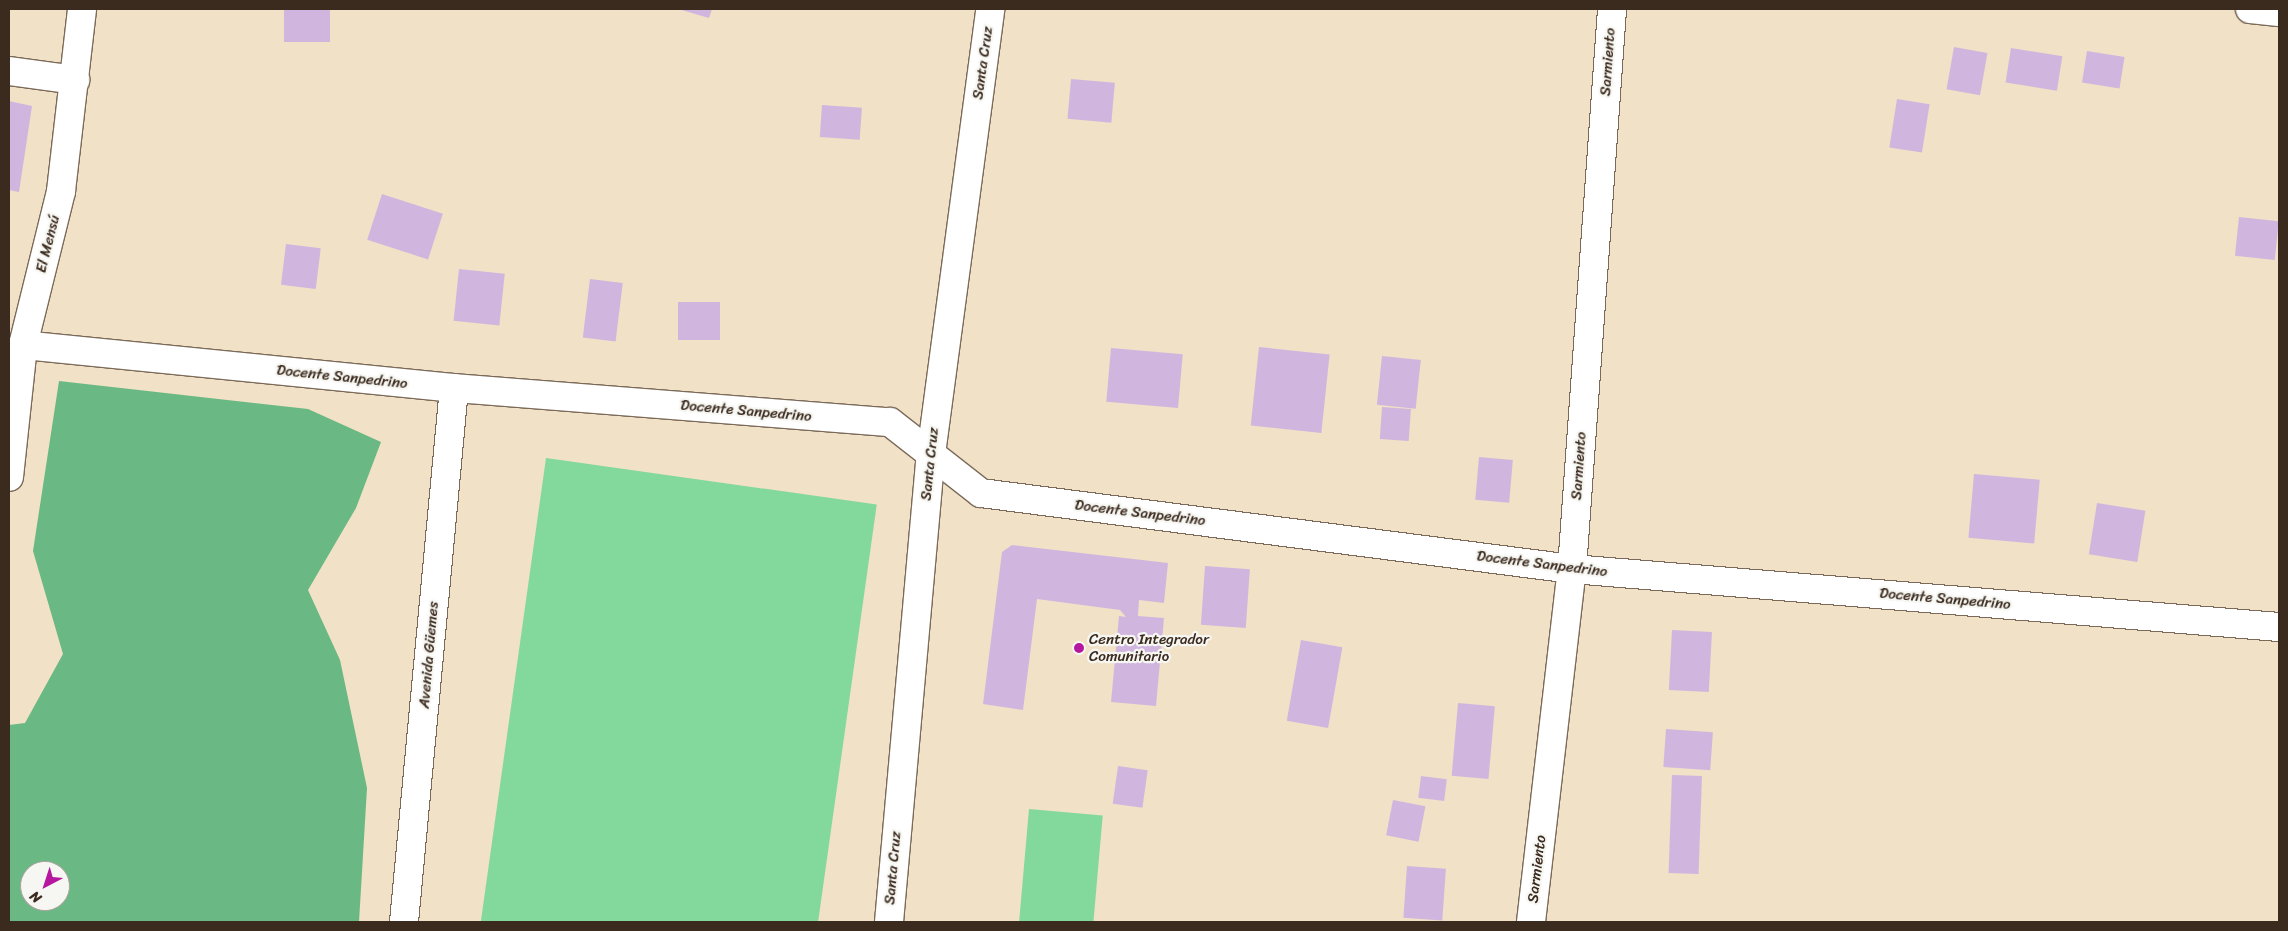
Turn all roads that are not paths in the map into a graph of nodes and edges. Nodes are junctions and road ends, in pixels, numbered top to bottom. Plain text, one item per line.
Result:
1 (82, 9) edge
2 (990, 9) edge
3 (1612, 9) edge
4 (2250, 9) edge
5 (2279, 12) edge
6 (9, 71) edge
7 (75, 80) junction
8 (24, 345) junction
9 (454, 388) junction
10 (930, 454) junction
11 (9, 477) edge
12 (1572, 569) junction
13 (2279, 627) edge
14 (404, 922) edge
15 (889, 922) edge
16 (1531, 922) edge

1 - 7 street, El Mensú
2 - 10 street, Santa Cruz
3 - 12 street, Sarmiento
4 - 5 street
6 - 7 street
7 - 8 street, El Mensú
8 - 9 street, Docente Sanpedrino
8 - 11 street, El Mensú
9 - 10 street, Docente Sanpedrino
9 - 14 street, Avenida Güemes
10 - 12 street, Docente Sanpedrino
10 - 15 street, Santa Cruz
12 - 13 street, Docente Sanpedrino
12 - 16 street, Sarmiento

